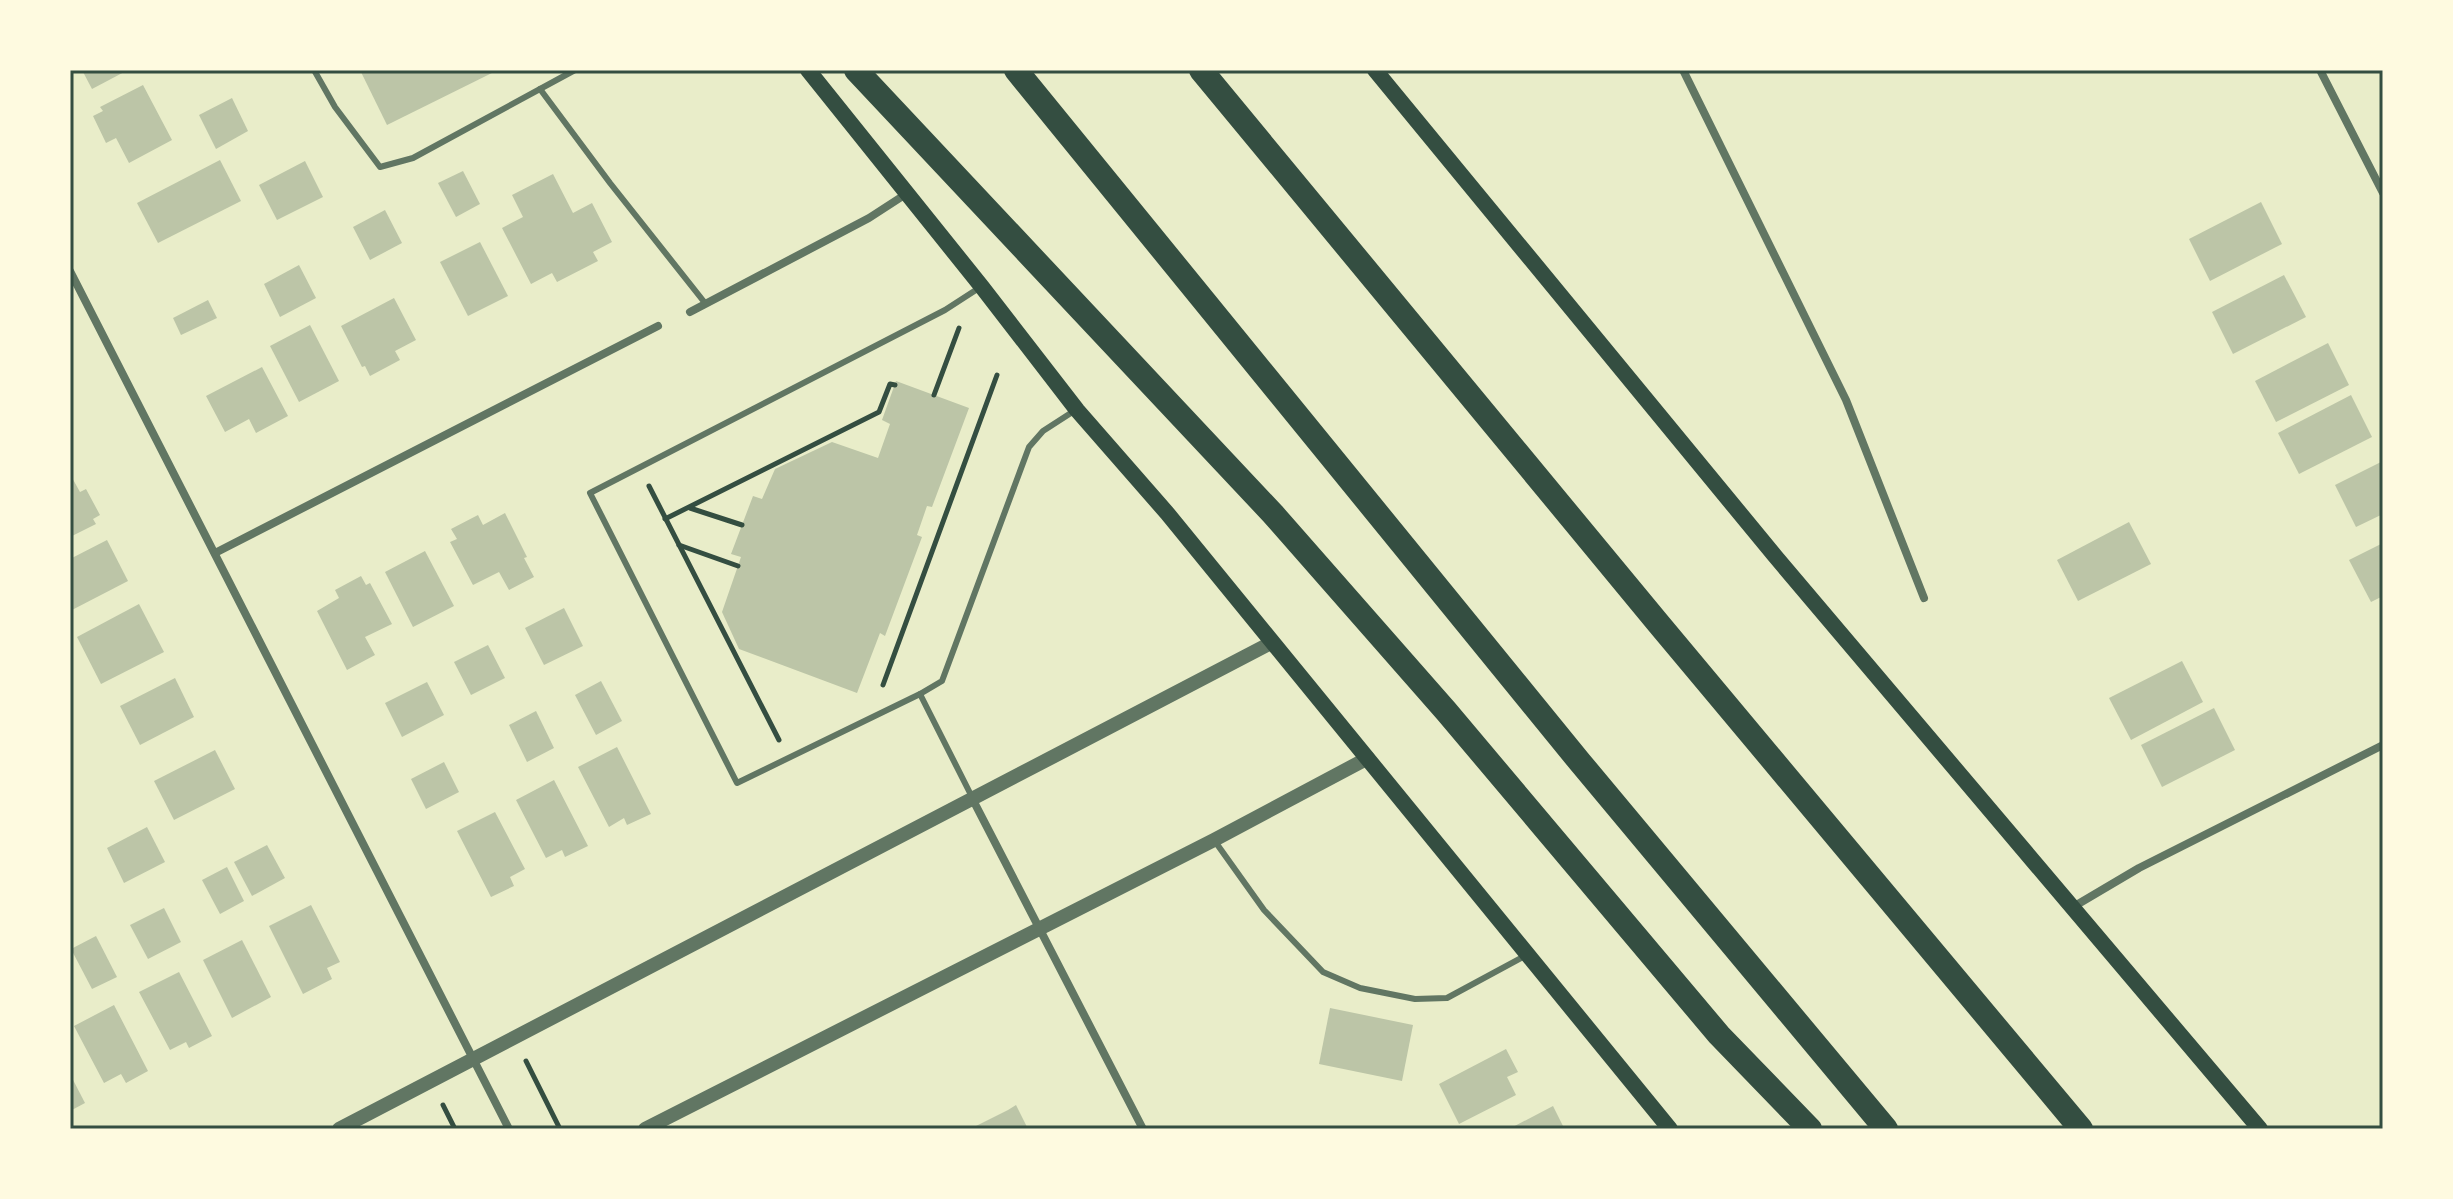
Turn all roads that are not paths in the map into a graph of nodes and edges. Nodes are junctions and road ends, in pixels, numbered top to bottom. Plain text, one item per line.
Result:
1 (314, 70) edge
2 (575, 70) edge
3 (808, 70) edge
4 (856, 70) edge
5 (1016, 70) edge
6 (1201, 70) edge
7 (1375, 70) edge
8 (1683, 70) edge
9 (2320, 70) edge
10 (540, 89) junction
11 (2383, 193) edge
12 (906, 194) junction
13 (70, 271) edge
14 (982, 287) junction
15 (705, 303) junction
16 (690, 312) dead end
17 (658, 326) dead end
18 (1077, 410) junction
19 (215, 553) junction
20 (1924, 598) dead end
21 (1271, 643) junction
22 (920, 694) junction
23 (2383, 745) edge
24 (1368, 758) junction
25 (973, 800) junction
26 (1214, 840) junction
27 (2072, 908) junction
28 (1040, 927) junction
29 (1529, 954) junction
30 (473, 1060) junction
31 (339, 1129) edge
32 (509, 1129) edge
33 (645, 1129) edge
34 (1143, 1129) edge
35 (1670, 1129) edge
36 (1810, 1129) edge
37 (1886, 1129) edge
38 (2081, 1129) edge
39 (2260, 1129) edge

1 - 10 lane
2 - 10 lane
3 - 12 main road
4 - 36 highway
5 - 37 highway
6 - 38 highway
7 - 27 main road
8 - 20 street
9 - 11 street
10 - 15 lane
12 - 14 main road
12 - 15 street
13 - 19 street
14 - 18 main road
14 - 22 lane
15 - 16 street
17 - 19 street
18 - 21 main road
18 - 22 lane
19 - 30 street
21 - 24 main road
21 - 25 street
22 - 25 lane
23 - 27 street
24 - 26 street
24 - 29 main road
25 - 28 street
25 - 30 street
26 - 28 street
26 - 29 lane
27 - 39 main road
28 - 33 street
28 - 34 street
29 - 35 main road
30 - 31 street
30 - 32 street

